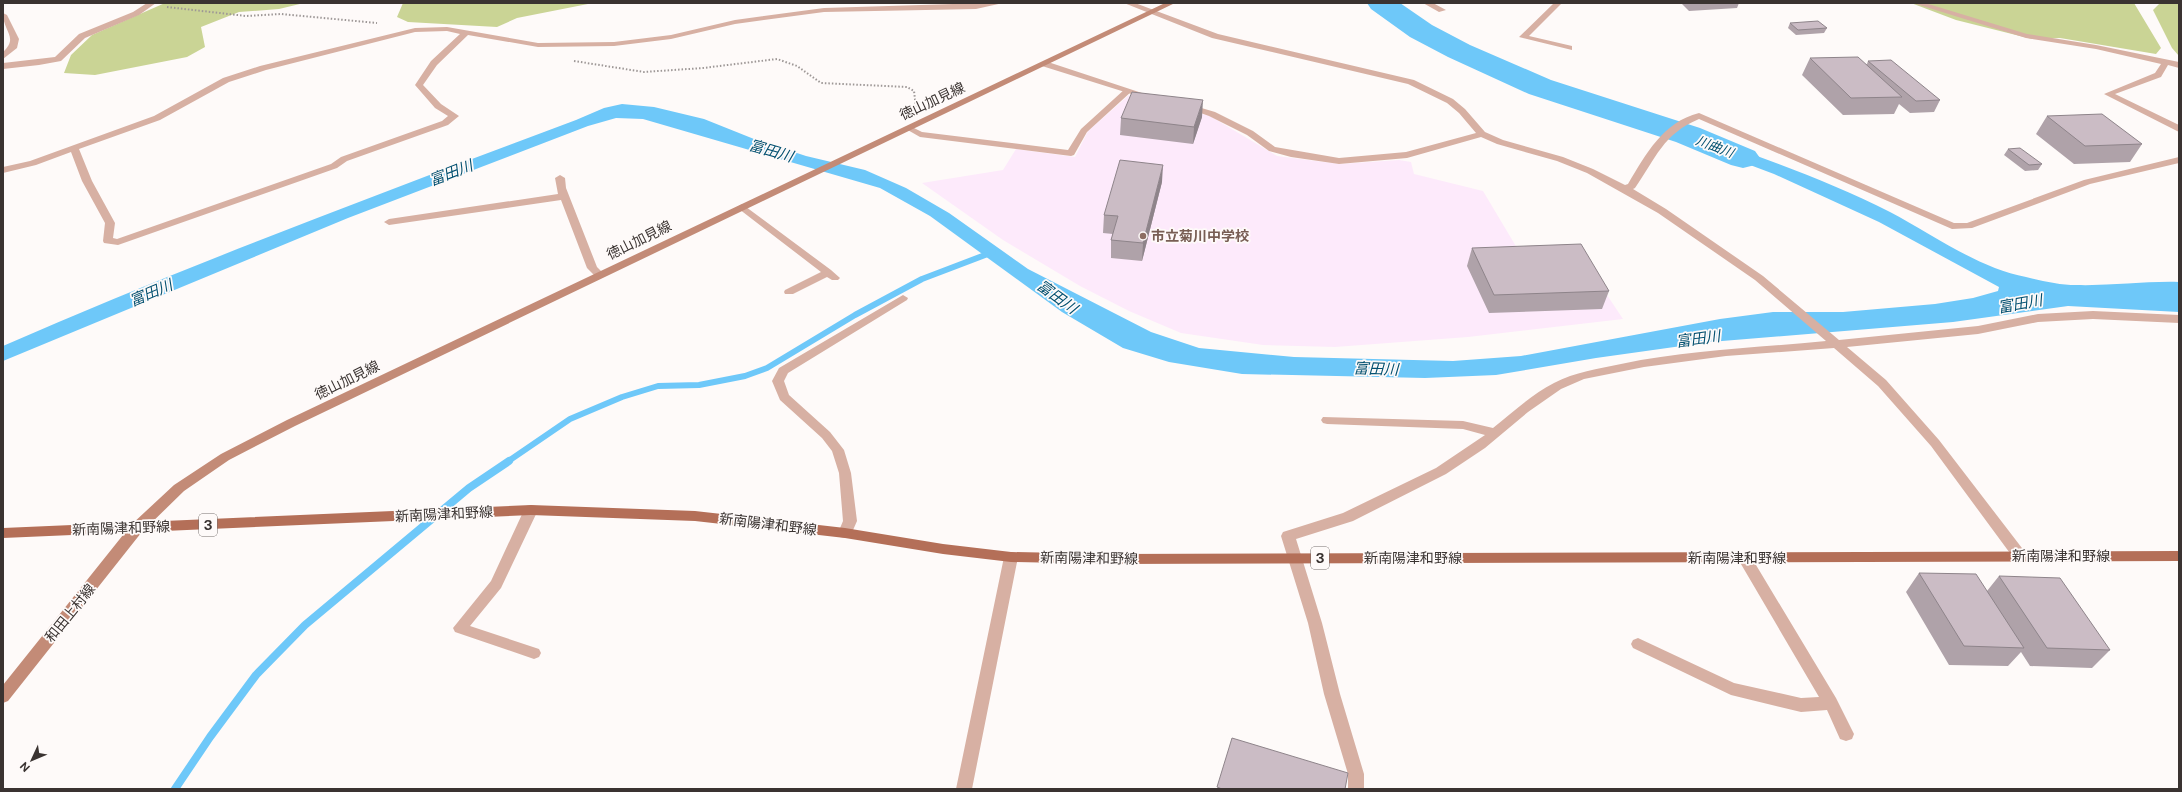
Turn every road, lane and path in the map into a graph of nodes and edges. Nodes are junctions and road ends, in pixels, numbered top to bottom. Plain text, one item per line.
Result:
1 (999, 3) edge
2 (1128, 3) edge
3 (1171, 3) edge
4 (1427, 3) edge
5 (1558, 3) edge
6 (1917, 3) edge
7 (151, 4) edge
8 (1442, 10) dead end
9 (1151, 13) junction
10 (3, 15) edge
11 (380, 24) dead end
12 (467, 32) junction
13 (1569, 48) dead end
14 (3, 56) edge
15 (574, 60) dead end
16 (2166, 62) junction
17 (1045, 64) junction
18 (2179, 65) edge
19 (3, 66) edge
20 (1128, 91) junction
21 (1159, 99) edge
22 (1182, 105) edge
23 (922, 123) junction
24 (910, 128) junction
25 (2179, 129) edge
26 (1482, 134) junction
27 (74, 148) junction
28 (2179, 160) edge
29 (3, 170) edge
30 (560, 178) dead end
31 (1625, 189) junction
32 (565, 196) junction
33 (742, 207) junction
34 (389, 222) dead end
35 (600, 275) junction
36 (789, 292) dead end
37 (903, 298) dead end
38 (2179, 319) edge
39 (1831, 340) junction
40 (1327, 420) dead end
41 (1495, 433) junction
42 (531, 510) junction
43 (136, 529) junction
44 (3, 533) edge
45 (845, 534) junction
46 (2020, 556) junction
47 (2179, 556) edge
48 (1011, 557) junction
49 (1295, 558) junction
50 (1745, 559) junction
51 (1638, 644) dead end
52 (534, 653) dead end
53 (3, 696) edge
54 (1831, 703) junction
55 (1846, 734) dead end
56 (964, 789) edge
57 (1356, 789) edge

1 - 12 street
2 - 9 street
3 - 9 street, 徳山加見線
4 - 8 street
5 - 13 street
6 - 16 street
7 - 11 path
7 - 19 street
9 - 17 street, 徳山加見線
9 - 26 street
10 - 14 street
12 - 27 street
12 - 27 street
15 - 23 path
16 - 18 street
16 - 25 street
17 - 20 street
17 - 23 street, 徳山加見線
20 - 21 street
20 - 24 lane
22 - 26 street
23 - 24 street, 徳山加見線
24 - 33 street, 徳山加見線
26 - 31 street
27 - 29 street
28 - 31 street
30 - 32 street
31 - 39 street
32 - 34 street
32 - 35 street
33 - 35 street, 徳山加見線
33 - 36 lane
35 - 43 street, 徳山加見線
37 - 45 street
38 - 39 street
39 - 41 street
39 - 46 street
40 - 41 street
41 - 49 street
42 - 43 main road, 新南陽津和野線 / 3
42 - 45 main road, 新南陽津和野線 / 3
42 - 52 street
43 - 44 main road, 新南陽津和野線 / 3
43 - 53 street, 和田上村線
45 - 48 main road, 新南陽津和野線 / 3
46 - 47 main road, 新南陽津和野線 / 3
46 - 50 main road, 新南陽津和野線 / 3
48 - 49 main road, 新南陽津和野線 / 3
48 - 56 street
49 - 50 main road, 新南陽津和野線 / 3
49 - 57 street
50 - 54 street
51 - 54 street
54 - 55 street

